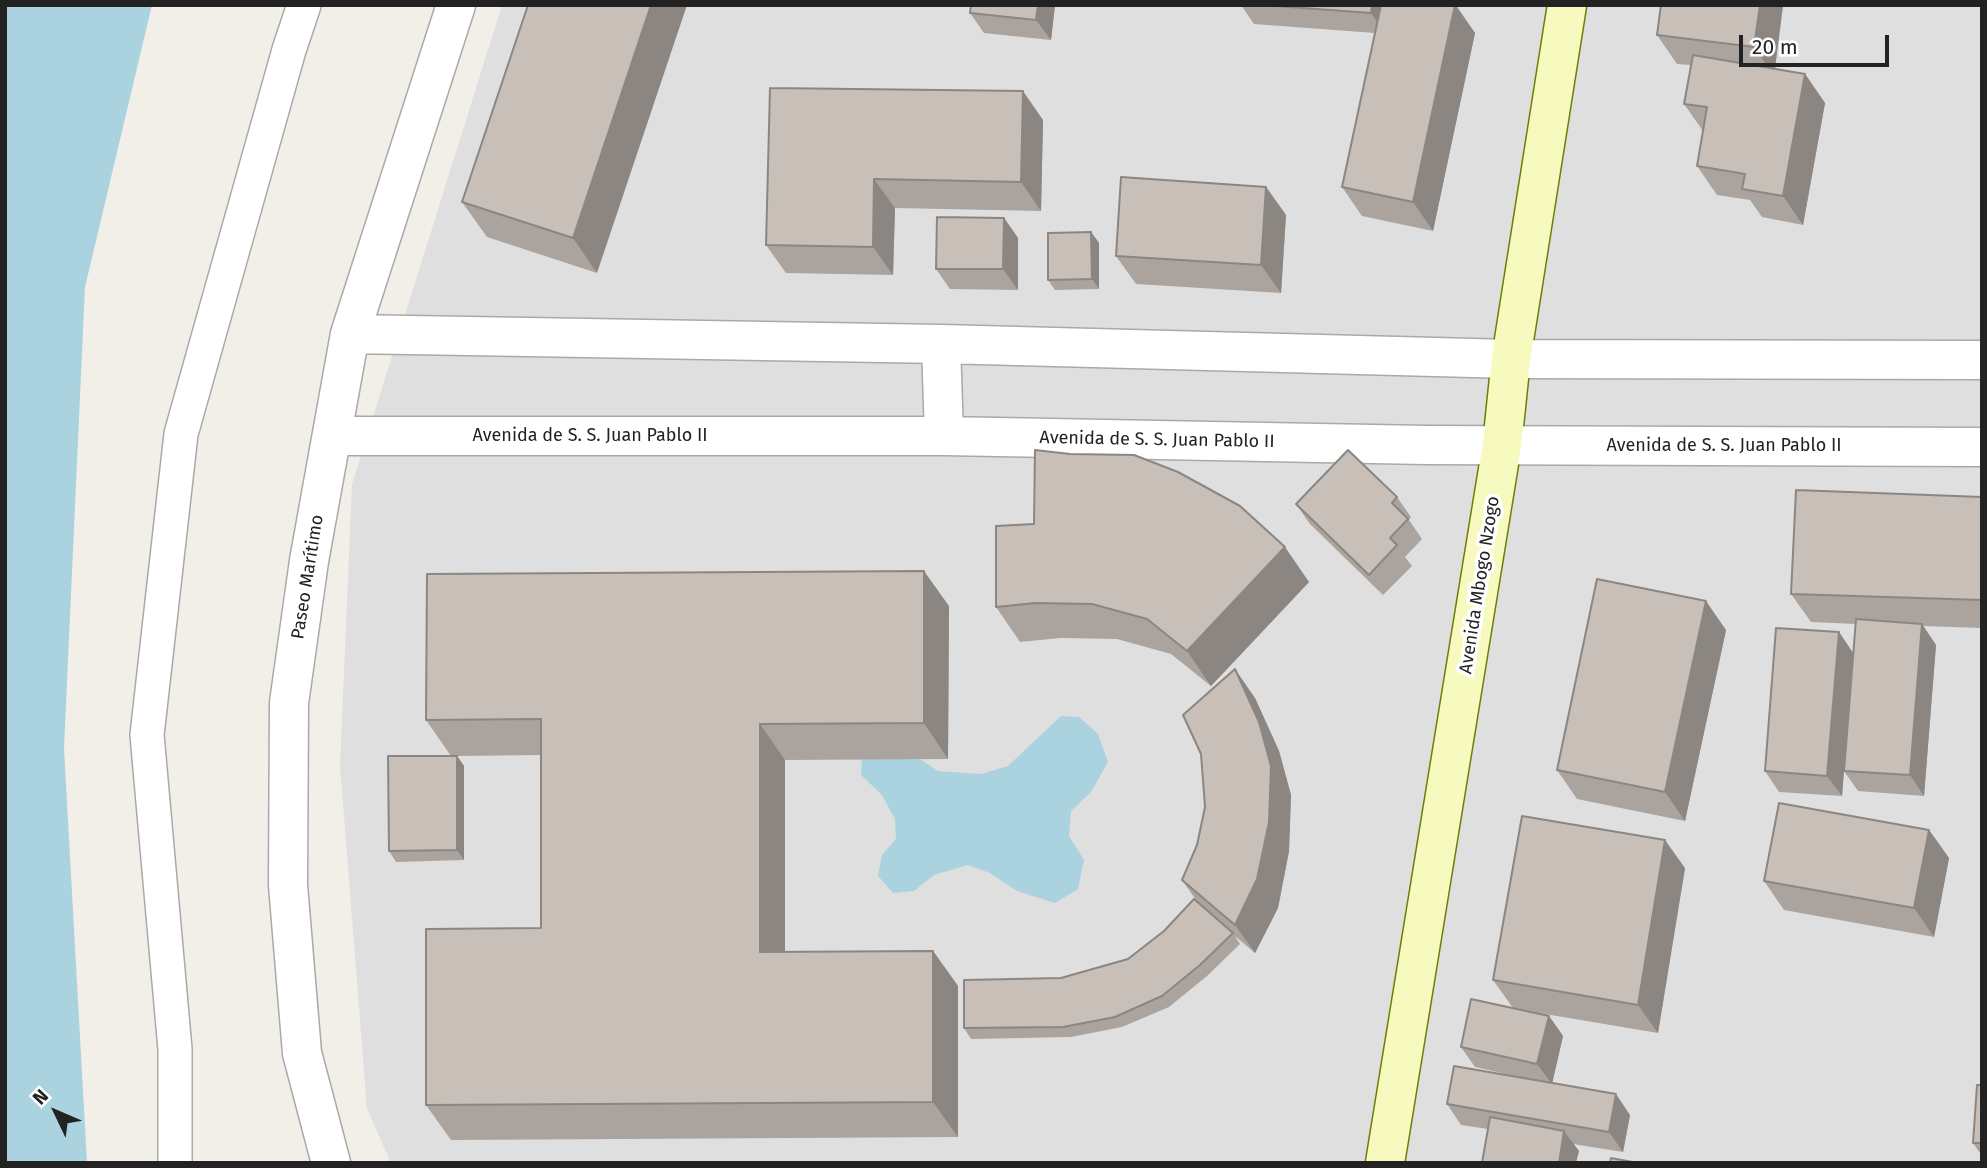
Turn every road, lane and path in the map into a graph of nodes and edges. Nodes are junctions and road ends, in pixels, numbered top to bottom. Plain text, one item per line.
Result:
1 (304, 5) edge
2 (456, 5) edge
3 (1567, 5) edge
4 (349, 334) junction
5 (941, 344) junction
6 (1511, 359) junction
7 (1982, 360) edge
8 (332, 436) junction
9 (944, 436) junction
10 (1503, 445) junction
11 (1982, 447) edge
12 (174, 1163) edge
13 (331, 1163) edge
14 (1385, 1163) edge

1 - 12 street
2 - 4 street, Paseo Marítimo
3 - 6 main road, Avenida Mbogo Nzogo
4 - 5 street
4 - 8 street, Paseo Marítimo
5 - 6 street
5 - 9 street
6 - 7 street
6 - 10 main road, Avenida Mbogo Nzogo
8 - 9 street, Avenida de S. S. Juan Pablo II
8 - 13 street, Paseo Marítimo
9 - 10 street, Avenida de S. S. Juan Pablo II
10 - 11 street, Avenida de S. S. Juan Pablo II
10 - 14 main road, Avenida Mbogo Nzogo

